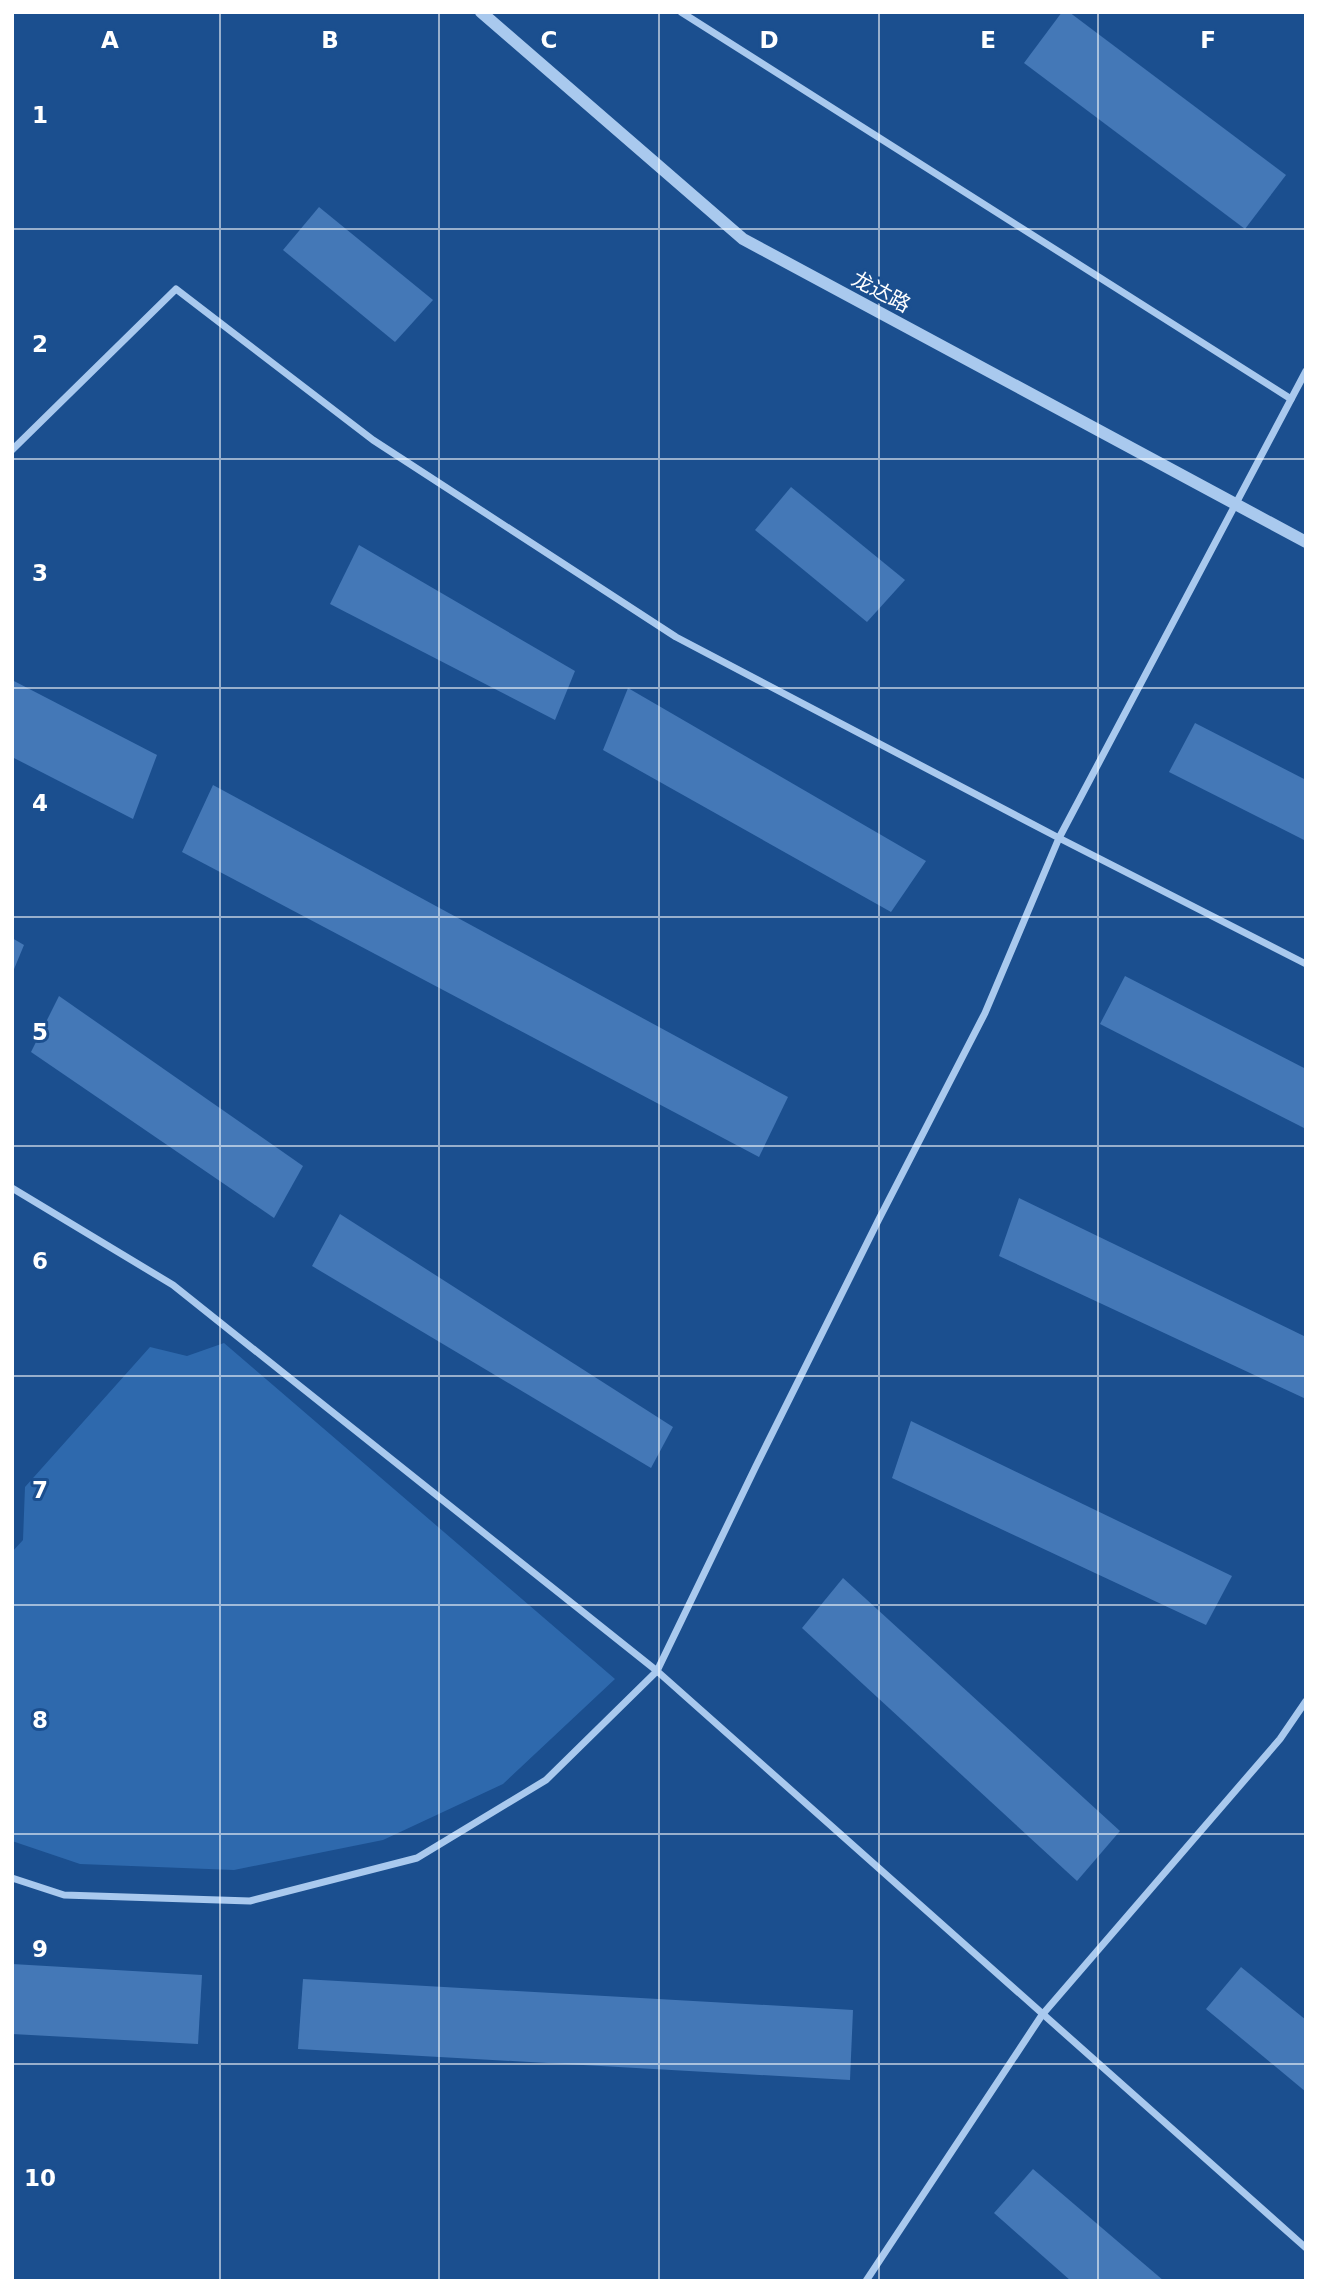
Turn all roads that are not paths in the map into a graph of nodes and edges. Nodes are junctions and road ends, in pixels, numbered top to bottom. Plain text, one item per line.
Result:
1 (481, 12) edge
2 (681, 12) edge
3 (1306, 371) edge
4 (1291, 399) junction
5 (12, 450) edge
6 (1236, 505) junction
7 (1306, 542) edge
8 (1059, 838) junction
9 (1306, 964) edge
10 (12, 1188) edge
11 (657, 1671) junction
12 (1306, 1701) edge
13 (12, 1878) edge
14 (1042, 2015) junction
15 (1306, 2248) edge
16 (866, 2281) edge

1 - 6 street, 龙达路
2 - 4 street
3 - 4 street
4 - 6 street
5 - 8 street
6 - 7 street, 龙达路
6 - 8 street
8 - 9 street
8 - 11 street
10 - 11 street
11 - 13 street
11 - 14 street
12 - 14 street
14 - 15 street
14 - 16 street

